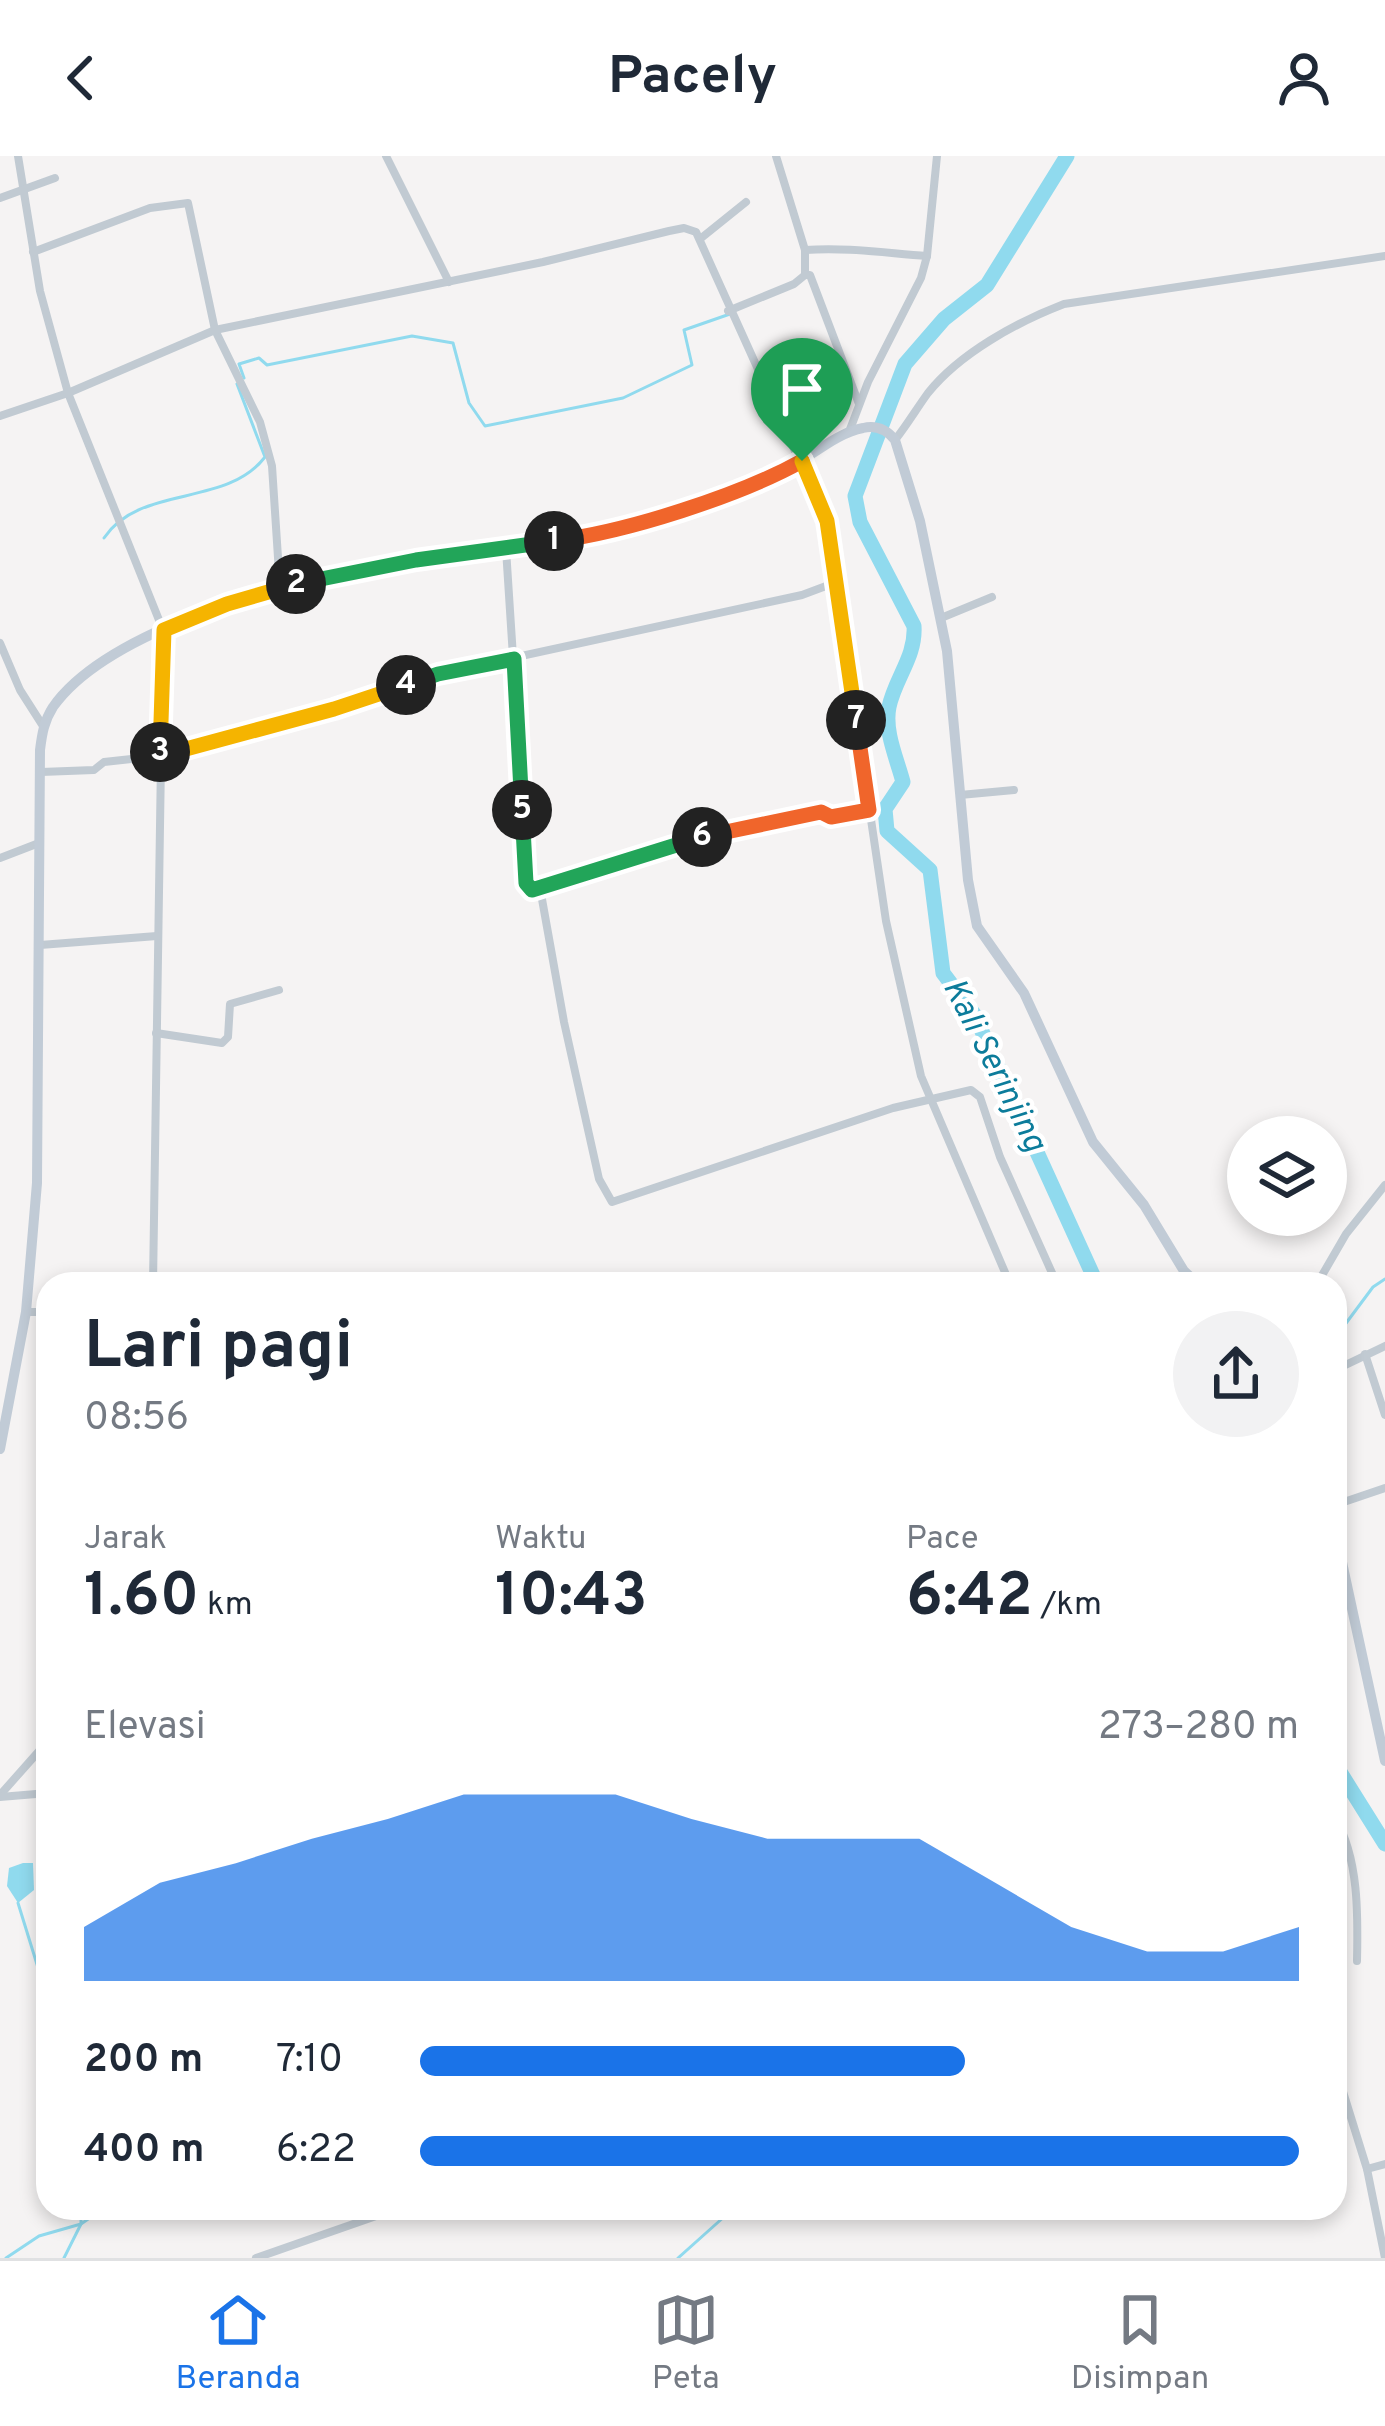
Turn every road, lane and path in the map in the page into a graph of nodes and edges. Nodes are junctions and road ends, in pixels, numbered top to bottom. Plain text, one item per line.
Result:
1 (18, 156) edge
2 (386, 156) edge
3 (776, 156) edge
4 (937, 156) edge
5 (55, 178) dead end
6 (25, 189) junction
7 (0, 198) edge
8 (746, 202) dead end
9 (700, 239) junction
10 (806, 250) junction
11 (33, 252) junction
12 (927, 256) junction
13 (1385, 256) edge
14 (806, 275) junction
15 (448, 282) junction
16 (730, 313) junction
17 (215, 330) junction
18 (68, 392) junction
19 (859, 404) junction
20 (0, 416) edge
21 (849, 434) junction
22 (890, 435) junction
23 (802, 461) junction
24 (506, 548) junction
25 (834, 584) junction
26 (280, 588) junction
27 (992, 597) dead end
28 (941, 618) junction
29 (164, 630) junction
30 (0, 643) edge
31 (514, 659) junction
32 (43, 727) junction
33 (160, 756) junction
34 (41, 772) junction
35 (1014, 790) dead end
36 (960, 795) junction
37 (869, 810) junction
38 (41, 842) junction
39 (0, 858) edge
40 (540, 888) junction
41 (158, 936) junction
42 (40, 945) junction
43 (279, 990) dead end
44 (156, 1033) junction
45 (929, 1097) junction
46 (1385, 1185) edge
47 (153, 1272) edge
48 (1005, 1272) edge
49 (1052, 1272) edge
50 (1185, 1272) edge
51 (1324, 1272) edge
52 (26, 1312) junction
53 (36, 1312) edge
54 (1385, 1346) edge
55 (1365, 1354) junction
56 (1347, 1364) edge
57 (1385, 1415) edge
58 (0, 1449) edge
59 (1385, 1488) edge
60 (1347, 1500) edge
61 (1347, 1591) edge
62 (36, 1755) edge
63 (1385, 1761) edge
64 (36, 1794) edge
65 (0, 1796) edge
66 (1347, 1850) edge
67 (1358, 1961) dead end
68 (1347, 2106) edge
69 (1385, 2164) edge
70 (1366, 2169) junction
71 (365, 2220) edge
72 (256, 2258) edge
73 (1385, 2258) edge

1 - 6 street
2 - 15 street
3 - 10 street
4 - 12 street
5 - 6 street
6 - 7 street
6 - 11 street
8 - 9 street
9 - 15 street
9 - 16 street
10 - 12 street
10 - 14 street
11 - 17 street
11 - 18 street
12 - 19 street
13 - 22 street
14 - 16 street
14 - 19 street
15 - 17 street
16 - 23 street
17 - 18 street
17 - 26 street
18 - 20 street
18 - 29 street
19 - 21 street
21 - 22 street
21 - 23 street
22 - 28 street
23 - 24 street
23 - 25 street
24 - 26 street
24 - 31 street
25 - 31 street
25 - 37 street
26 - 29 street
27 - 28 street
28 - 36 street
29 - 32 street
29 - 33 street
30 - 32 street
31 - 33 street
31 - 40 street
32 - 34 street
33 - 34 street
33 - 41 street
34 - 38 street
35 - 36 street
36 - 50 street
37 - 40 street
37 - 45 street
38 - 39 street
38 - 42 street
40 - 45 street
41 - 42 street
41 - 44 street
42 - 52 street
43 - 44 street
44 - 47 street
45 - 48 street
45 - 49 street
46 - 51 street
52 - 53 street
52 - 58 street
54 - 55 street
55 - 56 street
55 - 57 street
59 - 60 street
61 - 63 street
62 - 65 street
64 - 65 street
66 - 67 street
68 - 70 street
69 - 70 street
70 - 73 street
71 - 72 street

